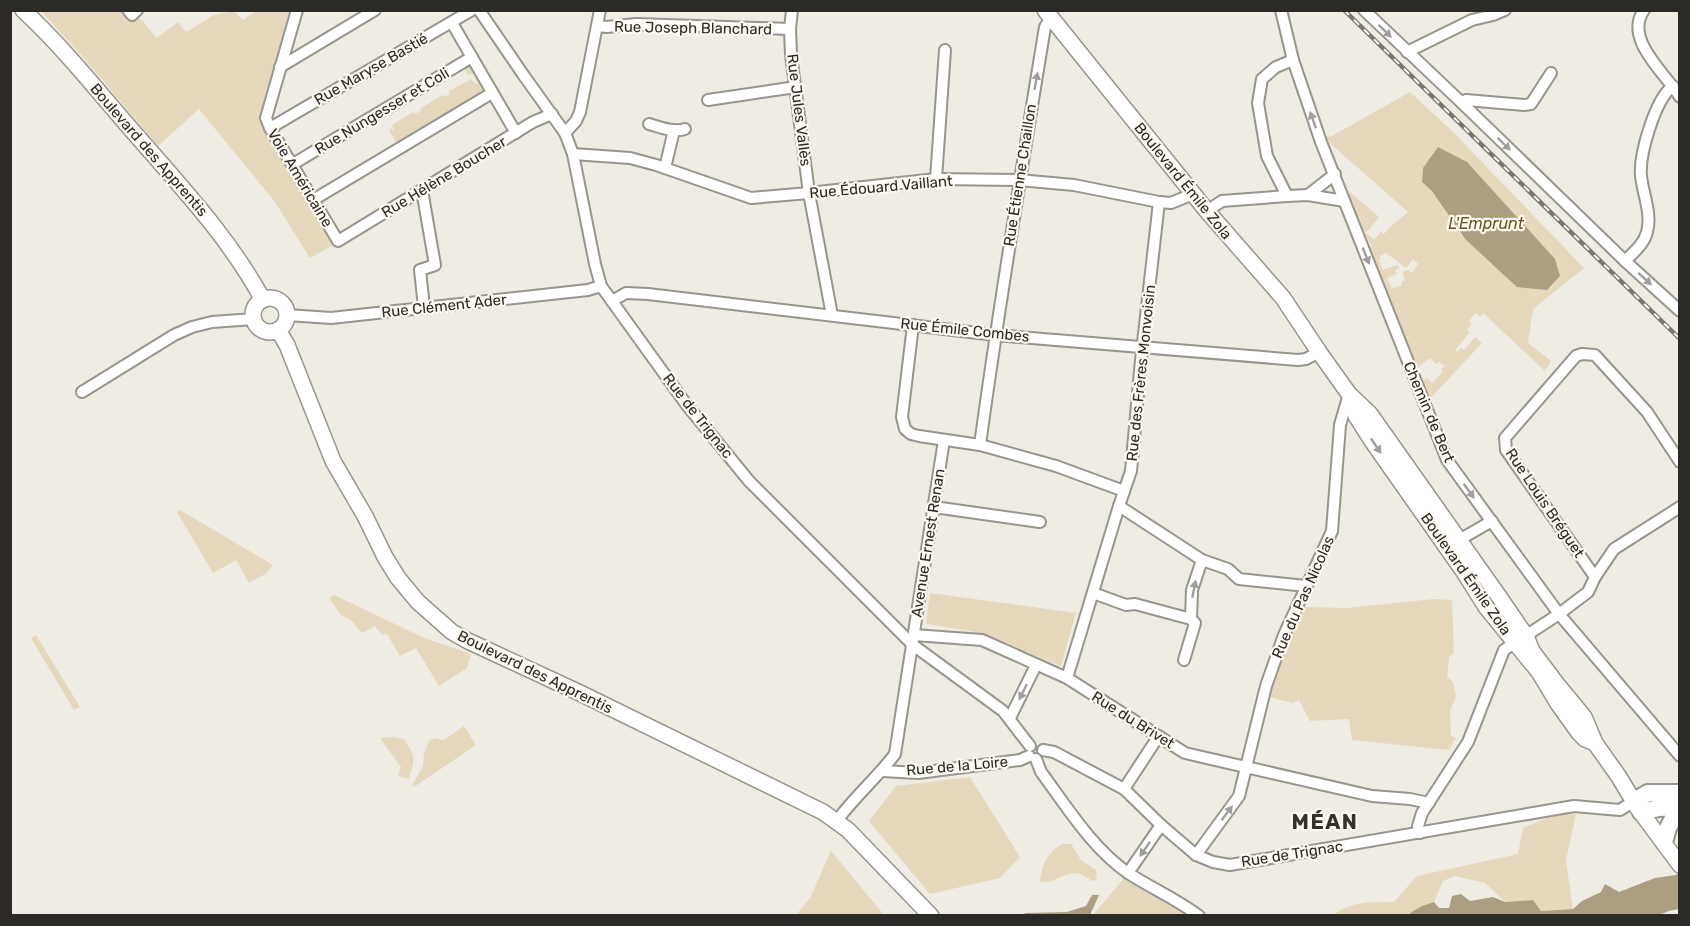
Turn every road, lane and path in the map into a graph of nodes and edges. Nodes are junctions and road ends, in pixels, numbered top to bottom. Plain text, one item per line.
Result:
1 (23, 10) edge
2 (297, 10) edge
3 (375, 10) edge
4 (472, 10) edge
5 (479, 10) edge
6 (600, 10) edge
7 (792, 10) edge
8 (1281, 10) edge
9 (1364, 10) edge
10 (1504, 10) edge
11 (1644, 10) edge
12 (1048, 14) edge
13 (452, 23) junction
14 (597, 26) junction
15 (790, 29) junction
16 (945, 50) dead end
17 (1409, 51) junction
18 (472, 57) junction
19 (1293, 60) junction
20 (280, 67) junction
21 (1551, 73) dead end
22 (1673, 86) junction
23 (796, 87) junction
24 (492, 93) junction
25 (1680, 97) edge
26 (708, 100) dead end
27 (1462, 103) junction
28 (552, 114) junction
29 (649, 124) dead end
30 (270, 128) junction
31 (516, 133) junction
32 (566, 133) junction
33 (573, 154) junction
34 (293, 164) junction
35 (665, 168) junction
36 (1335, 174) junction
37 (936, 179) junction
38 (1019, 180) junction
39 (422, 190) junction
40 (809, 193) junction
41 (1193, 194) junction
42 (1308, 195) junction
43 (1287, 196) junction
44 (313, 200) junction
45 (1344, 201) junction
46 (1159, 202) junction
47 (1207, 211) junction
48 (338, 242) joint
49 (1625, 261) junction
50 (601, 286) junction
51 (263, 300) junction
52 (612, 301) junction
53 (424, 308) junction
54 (1680, 311) edge
55 (287, 315) junction
56 (831, 315) junction
57 (254, 319) junction
58 (913, 325) junction
59 (278, 330) junction
60 (995, 335) junction
61 (1142, 346) junction
62 (1319, 352) junction
63 (82, 392) dead end
64 (1349, 394) junction
65 (944, 440) junction
66 (980, 445) junction
67 (1680, 462) edge
68 (1124, 491) junction
69 (1119, 506) junction
70 (934, 507) junction
71 (1680, 507) edge
72 (1491, 521) junction
73 (1040, 522) dead end
74 (1459, 540) junction
75 (1202, 560) junction
76 (1595, 577) junction
77 (1306, 586) junction
78 (1093, 593) junction
79 (1559, 614) junction
80 (1191, 619) junction
81 (914, 640) junction
82 (1520, 640) junction
83 (1184, 660) dead end
84 (1036, 665) junction
85 (1068, 678) junction
86 (1010, 718) junction
87 (1158, 737) junction
88 (1035, 753) junction
89 (1680, 756) edge
90 (1247, 767) junction
91 (883, 771) junction
92 (1124, 789) junction
93 (1680, 795) edge
94 (1429, 803) junction
95 (1638, 807) junction
96 (1679, 807) edge
97 (836, 822) junction
98 (1161, 825) junction
99 (1420, 833) junction
100 (1664, 842) junction
101 (1196, 855) junction
102 (1678, 863) edge
103 (1128, 873) junction
104 (931, 915) edge
105 (1199, 915) edge

1 - 51 main road, Boulevard des Apprentis
2 - 20 street, Voie Américaine
3 - 20 street
4 - 13 street, Rue Maryse Bastié
5 - 28 street, Rue de Trignac
6 - 14 street
7 - 15 street, Rue Jules Vallès
8 - 19 street, Chemin de Bert
9 -> 17 street
10 - 17 street
11 - 22 street
38 -> 12 street, Rue Étienne Chaillon
12 - 41 main road, Boulevard Émile Zola
13 - 18 street
13 - 30 street, Rue Maryse Bastié
14 - 15 street, Rue Joseph Blanchard
14 - 32 street
15 - 23 street, Rue Jules Vallès
16 - 37 street
17 - 27 street
18 - 24 street
18 - 34 street, Rue Nungesser et Coli
36 -> 19 street, Chemin de Bert
19 - 43 street
20 - 30 street, Voie Américaine
21 - 27 street
22 - 25 street
22 - 49 street
23 - 26 street
23 - 40 street, Rue Jules Vallès
24 - 31 street
24 - 44 street
27 -> 49 street
28 - 31 street, Rue Hélène Boucher
28 - 32 street, Rue de Trignac
29 - 35 street
30 - 34 street, Voie Américaine
31 - 39 street, Rue Hélène Boucher
32 - 33 street, Rue de Trignac
33 - 35 street, Rue Édouard Vaillant
33 - 50 street, Rue de Trignac
34 - 44 street, Voie Américaine
35 - 40 street, Rue Édouard Vaillant
36 - 42 street
36 - 45 street, Chemin de Bert
37 - 38 street, Rue Édouard Vaillant
37 - 40 street, Rue Édouard Vaillant
38 - 46 street, Rue Édouard Vaillant
38 - 60 street, Rue Étienne Chaillon
39 - 48 street, Rue Hélène Boucher
39 - 53 street
40 - 56 street, Rue Jules Vallès
41 - 46 street, Rue Édouard Vaillant
41 - 47 main road, Boulevard Émile Zola
42 - 43 street
42 - 45 street
43 - 47 street
44 - 48 street, Voie Américaine
45 -> 72 street, Chemin de Bert
46 - 61 street, Rue des Frères Monvoisin
47 - 62 main road, Boulevard Émile Zola
49 -> 54 street
50 - 52 street, Rue de Trignac
50 - 53 street, Rue Clément Ader
51 - 55 main road
51 - 57 main road
52 - 56 street, Rue Émile Combes
52 - 81 street, Rue de Trignac
53 - 55 street, Rue Clément Ader
55 - 59 main road
56 - 58 street, Rue Émile Combes
57 - 59 main road
57 - 63 street
58 - 60 street, Rue Émile Combes
58 - 65 street
59 - 97 main road, Boulevard des Apprentis
60 - 61 street, Rue Émile Combes
60 - 66 street, Rue Étienne Chaillon
61 - 62 street, Rue Émile Combes
61 - 68 street, Rue des Frères Monvoisin
62 - 64 main road, Boulevard Émile Zola
64 - 74 main road, Boulevard Émile Zola
64 - 77 street, Rue du Pas Nicolas
64 -> 82 main road, Boulevard Émile Zola
65 - 66 street
65 - 70 street, Avenue Ernest Renan
66 - 68 street
67 - 76 street, Rue Louis Bréguet
68 - 69 street, Rue des Frères Monvoisin
69 - 75 street
69 - 78 street, Rue des Frères Monvoisin
70 - 73 street
70 - 81 street, Avenue Ernest Renan
71 - 76 street, Rue Louis Bréguet
72 - 74 street
72 - 79 street, Chemin de Bert
74 - 82 main road, Boulevard Émile Zola
75 - 77 street
80 -> 75 street
76 - 79 street, Rue Louis Bréguet
77 - 90 street, Rue du Pas Nicolas
78 - 80 street
78 - 85 street, Rue des Frères Monvoisin
79 - 82 street, Rue Louis Bréguet
79 - 89 street, Chemin de Bert
80 - 83 street
81 - 84 street, Rue du Brivet
81 - 86 street, Rue de Trignac
81 - 91 street, Avenue Ernest Renan
82 - 94 street, Rue Louis Bréguet
82 - 95 main road, Boulevard Émile Zola
84 - 85 street, Rue du Brivet
84 -> 86 street
85 - 87 street, Rue du Brivet
86 - 88 street, Rue de Trignac
87 - 90 street, Rue du Brivet
87 - 92 street
88 - 91 street, Rue de la Loire
88 - 92 street, Rue de Trignac
88 - 103 street
90 - 94 street, Rue du Brivet
101 -> 90 street, Rue du Pas Nicolas
91 - 97 street, Avenue Ernest Renan
92 - 98 street, Rue de Trignac
93 - 95 highway
94 - 99 street, Rue Louis Bréguet
95 - 96 highway
95 - 99 street, Rue de Trignac
95 - 100 main road, Boulevard Émile Zola
96 - 100 highway
97 - 104 main road, Boulevard des Apprentis
98 - 101 street, Rue de Trignac
98 -> 103 street
99 - 101 street, Rue de Trignac
100 - 102 main road, Boulevard Émile Zola
103 - 105 street

